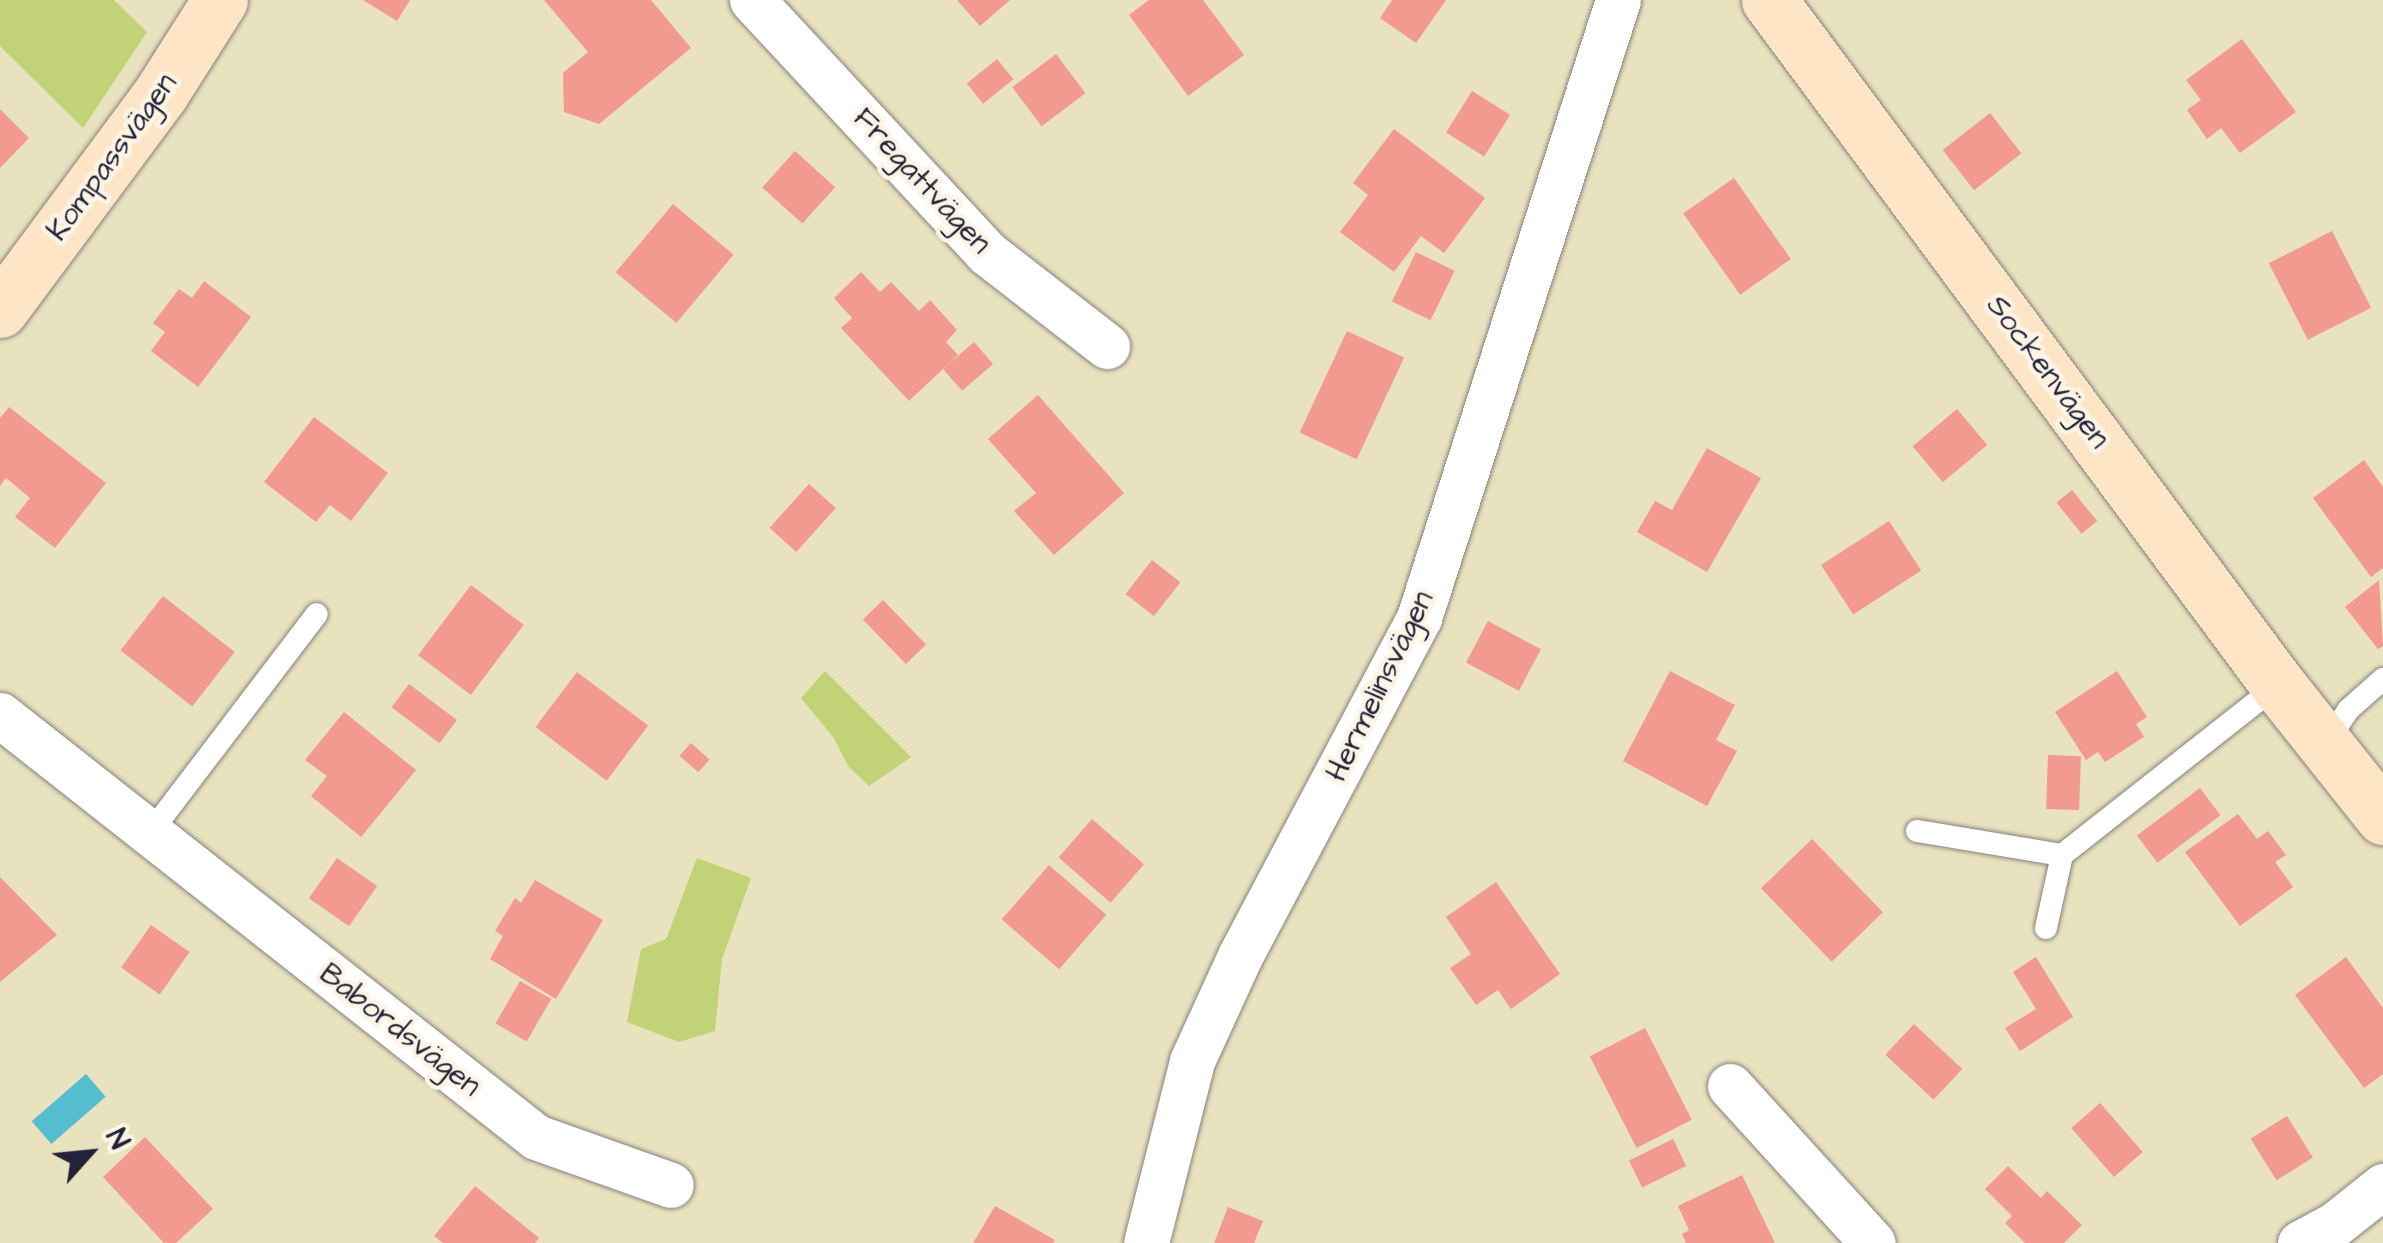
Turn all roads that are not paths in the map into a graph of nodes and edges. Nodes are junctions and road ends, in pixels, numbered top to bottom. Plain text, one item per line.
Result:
1 (220, 0) edge
2 (752, 0) edge
3 (1618, 0) edge
4 (1769, 0) edge
5 (0, 310) edge
6 (1107, 346) dead end
7 (317, 614) dead end
8 (2383, 679) edge
9 (2278, 685) junction
10 (0, 715) edge
11 (2325, 746) junction
12 (2383, 817) edge
13 (1917, 831) dead end
14 (150, 833) junction
15 (2062, 855) junction
16 (2046, 928) dead end
17 (1730, 1086) dead end
18 (672, 1185) dead end
19 (2383, 1186) edge
20 (1146, 1243) edge
21 (1873, 1243) edge
22 (2300, 1243) edge

1 - 5 street, Kompassvägen
2 - 6 street, Fregattvägen
3 - 20 street, Hermelinsvägen
4 - 9 street, Sockenvägen
7 - 14 lane
8 - 11 lane
9 - 11 street, Sockenvägen
9 - 15 lane
10 - 14 street, Babordsvägen
11 - 12 street, Sockenvägen
13 - 15 lane
14 - 18 street, Babordsvägen
15 - 16 lane
17 - 21 street
19 - 22 street

